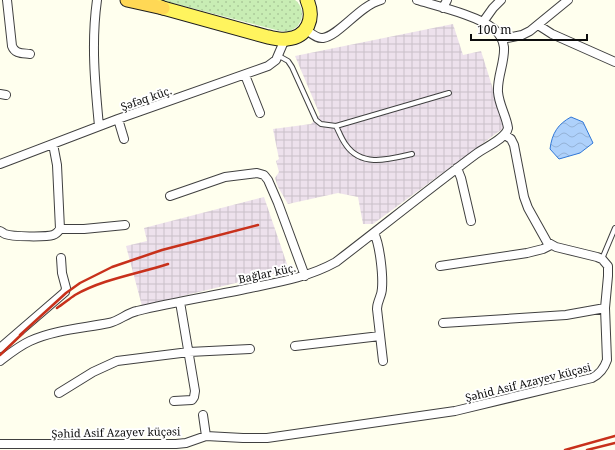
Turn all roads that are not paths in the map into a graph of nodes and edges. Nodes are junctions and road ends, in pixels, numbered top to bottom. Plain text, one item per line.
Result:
1 (7, 0) edge
2 (97, 0) edge
3 (127, 0) edge
4 (145, 0) edge
5 (307, 0) edge
6 (381, 0) edge
7 (417, 0) edge
8 (447, 0) edge
9 (501, 0) edge
10 (568, 0) edge
11 (369, 2) edge
12 (163, 8) junction
13 (443, 8) junction
14 (483, 22) junction
15 (538, 25) junction
16 (306, 30) junction
17 (286, 39) junction
18 (502, 39) junction
19 (30, 54) dead end
20 (278, 56) junction
21 (615, 62) edge
22 (245, 75) junction
23 (449, 93) dead end
24 (260, 113) dead end
25 (118, 119) junction
26 (99, 126) junction
27 (336, 126) junction
28 (505, 134) junction
29 (124, 139) dead end
30 (53, 144) junction
31 (412, 154) dead end
32 (0, 164) edge
33 (457, 168) junction
34 (170, 196) dead end
35 (471, 221) dead end
36 (125, 225) dead end
37 (615, 228) edge
38 (60, 229) junction
39 (0, 231) edge
40 (374, 233) junction
41 (550, 245) junction
42 (61, 258) dead end
43 (602, 260) junction
44 (440, 266) dead end
45 (305, 276) junction
46 (180, 302) junction
47 (604, 308) junction
48 (443, 323) dead end
49 (380, 336) junction
50 (296, 346) dead end
51 (0, 348) edge
52 (250, 349) dead end
53 (189, 352) junction
54 (0, 361) edge
55 (383, 361) dead end
56 (60, 393) dead end
57 (174, 401) dead end
58 (203, 414) dead end
59 (206, 436) junction
60 (0, 444) edge

1 - 19 street
2 - 26 street
3 - 12 highway
4 - 12 main road
5 - 16 main road
6 - 11 street
7 - 13 street
8 - 13 street
9 - 14 street
10 - 15 street
11 - 16 street
12 - 17 main road
13 - 14 street
14 - 18 street
15 - 18 street
15 - 21 street
16 - 17 main road
17 - 20 street, Şəfəq küç.
18 - 28 street
20 - 22 street, Şəfəq küç.
20 - 27 lane
22 - 24 street
22 - 25 street, Şəfəq küç.
23 - 27 lane
25 - 26 street, Şəfəq küç.
25 - 29 street
26 - 30 street, Şəfəq küç.
27 - 31 lane
28 - 33 street, Bağlar küç.
28 - 41 street
30 - 32 street, Şəfəq küç.
30 - 38 street
33 - 35 street
33 - 40 street, Bağlar küç.
34 - 45 street
36 - 38 street
37 - 43 lane
38 - 39 street
40 - 45 street, Bağlar küç.
40 - 49 street
41 - 43 street
41 - 44 street
42 - 51 street
43 - 47 street, Şəhid Asif Azayev küçəsi
45 - 46 street, Bağlar küç.
46 - 53 street
46 - 54 street, Bağlar küç.
47 - 48 street
47 - 59 street, Şəhid Asif Azayev küçəsi
49 - 50 street
49 - 55 street
52 - 53 street
53 - 56 street
53 - 57 street
58 - 59 street
59 - 60 street, Şəhid Asif Azayev küçəsi

